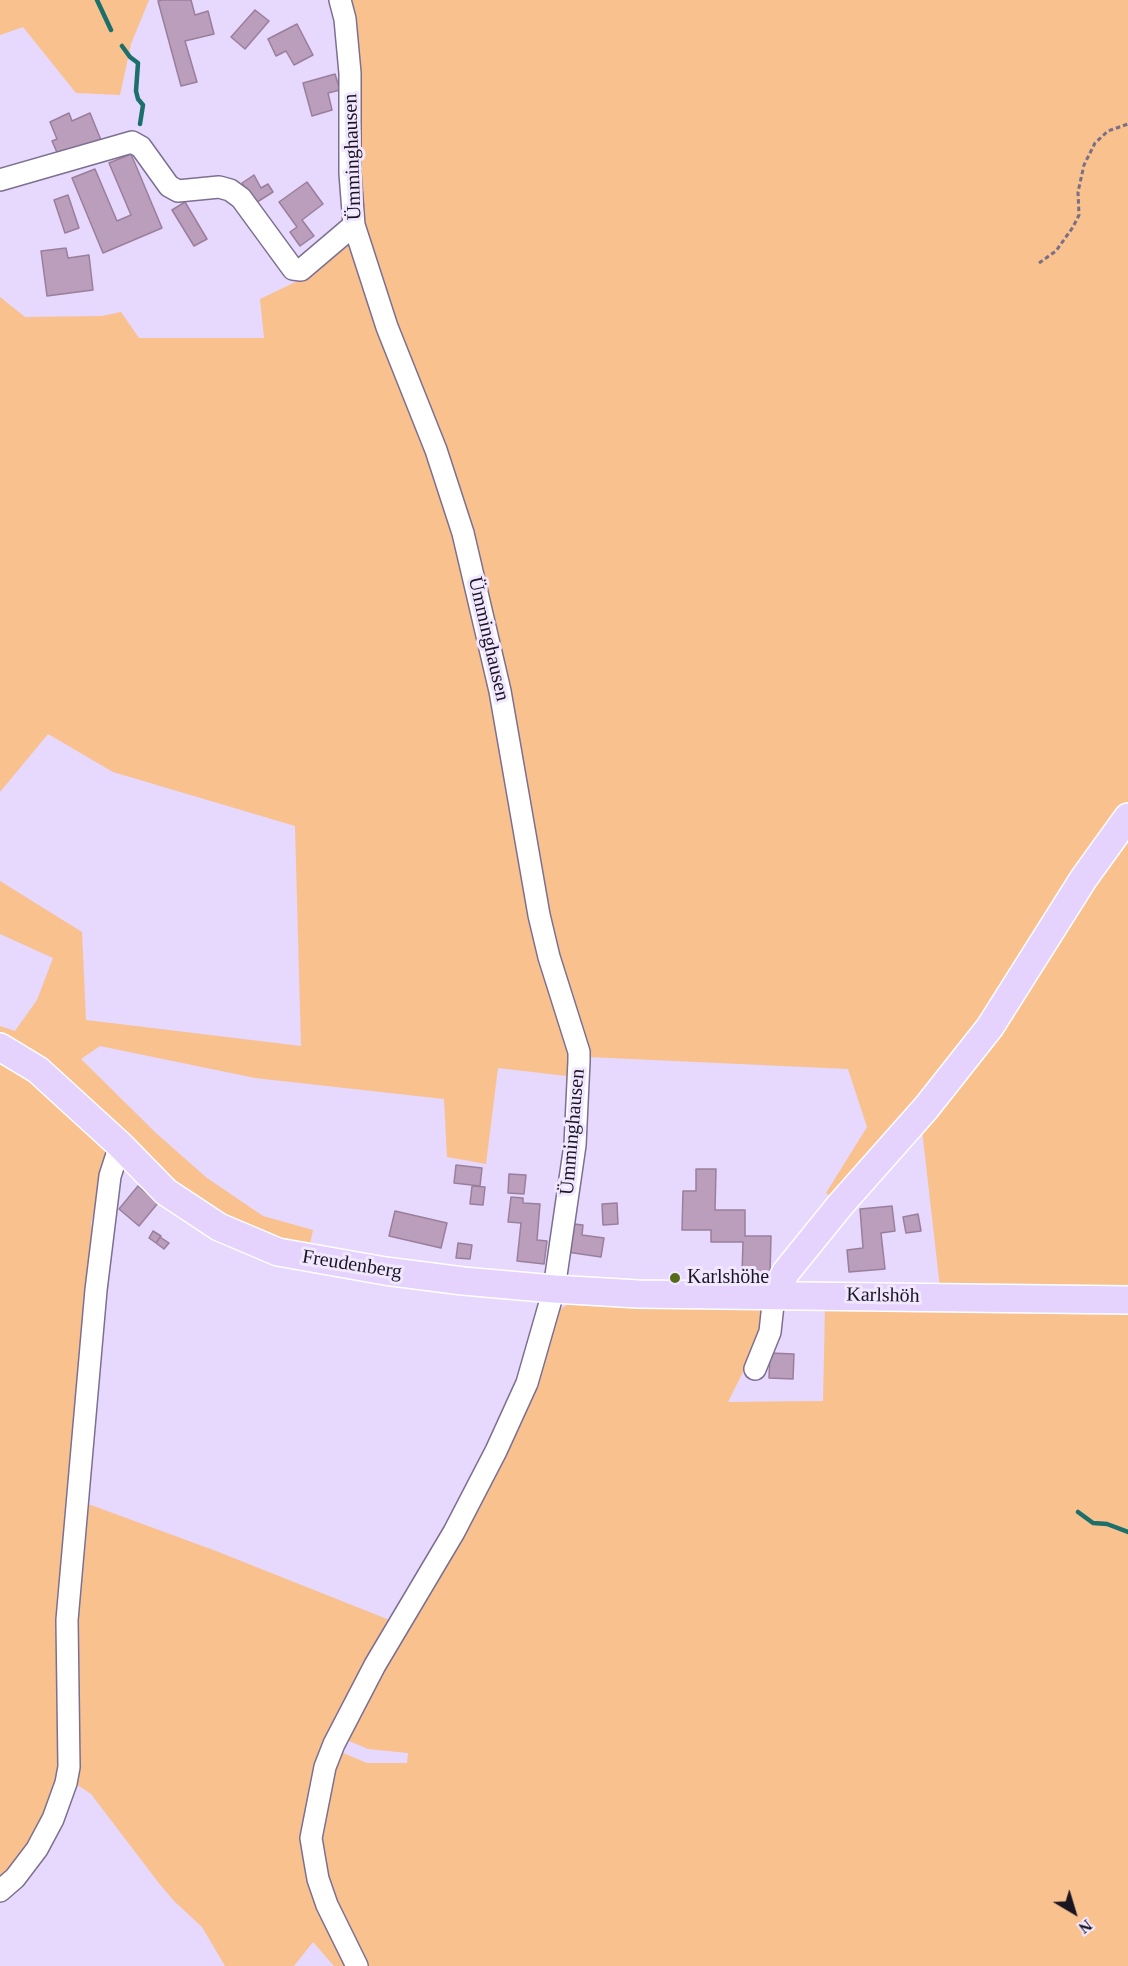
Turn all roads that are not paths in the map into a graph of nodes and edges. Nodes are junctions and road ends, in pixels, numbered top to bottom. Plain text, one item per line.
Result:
1 (340, 0) edge
2 (0, 180) edge
3 (354, 225) junction
4 (1128, 817) edge
5 (0, 1047) edge
6 (120, 1145) junction
7 (554, 1289) junction
8 (774, 1295) junction
9 (1128, 1300) edge
10 (754, 1369) dead end
11 (0, 1891) edge
12 (357, 1966) edge

1 - 3 street, Ümminghausen
2 - 3 street
3 - 7 street, Ümminghausen
4 - 8 main road
5 - 6 main road, Freudenberg
6 - 7 main road, Freudenberg
6 - 11 street
7 - 8 main road, Freudenberg
7 - 12 street, Ümminghausen
8 - 9 main road, Karlshöh
8 - 10 street

